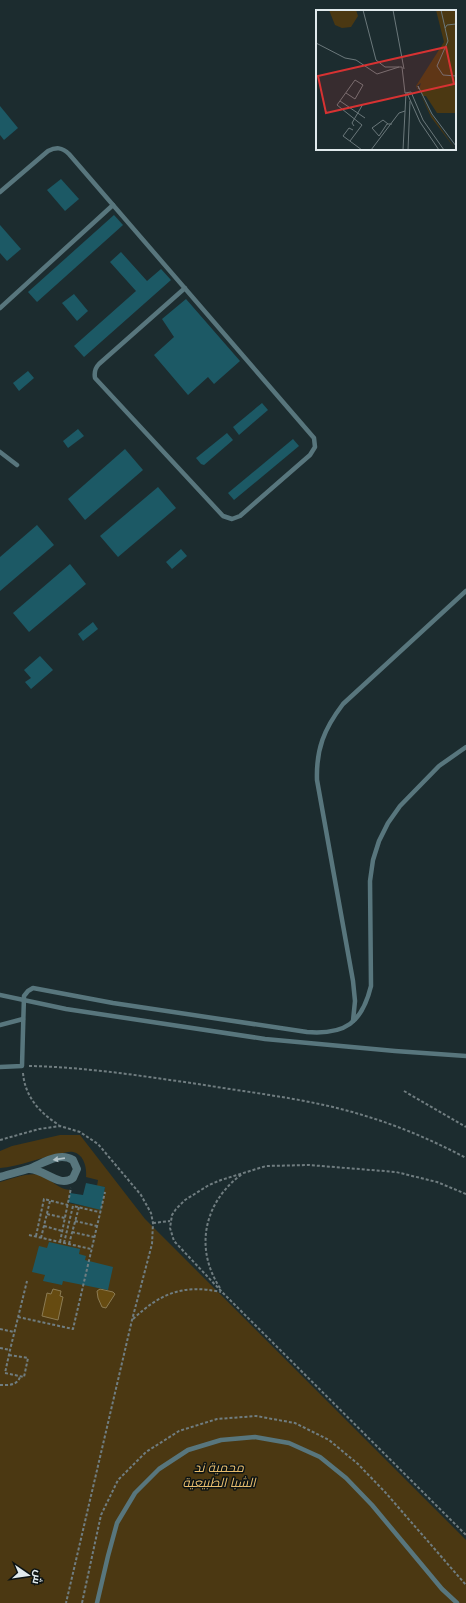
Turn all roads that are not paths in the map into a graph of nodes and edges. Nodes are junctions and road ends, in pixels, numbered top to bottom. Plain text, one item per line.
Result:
1 (0, 192) edge
2 (113, 205) junction
3 (185, 288) junction
4 (0, 308) edge
5 (0, 452) edge
6 (17, 465) dead end
7 (466, 591) edge
8 (466, 747) edge
9 (0, 995) edge
10 (24, 1001) junction
11 (23, 1019) junction
12 (353, 1022) junction
13 (0, 1025) edge
14 (466, 1056) edge
15 (0, 1067) edge
16 (30, 1169) junction
17 (0, 1176) edge
18 (97, 1603) edge
19 (457, 1603) edge

1 - 2 lane
2 - 3 lane
2 - 4 lane
3 - 3 lane
5 - 6 lane
7 - 12 lane
8 - 12 lane
9 - 10 lane
10 - 11 lane
10 - 12 lane
10 - 14 lane
11 - 13 lane
11 - 15 lane
16 -> 16 street
16 - 17 street
18 - 19 lane

